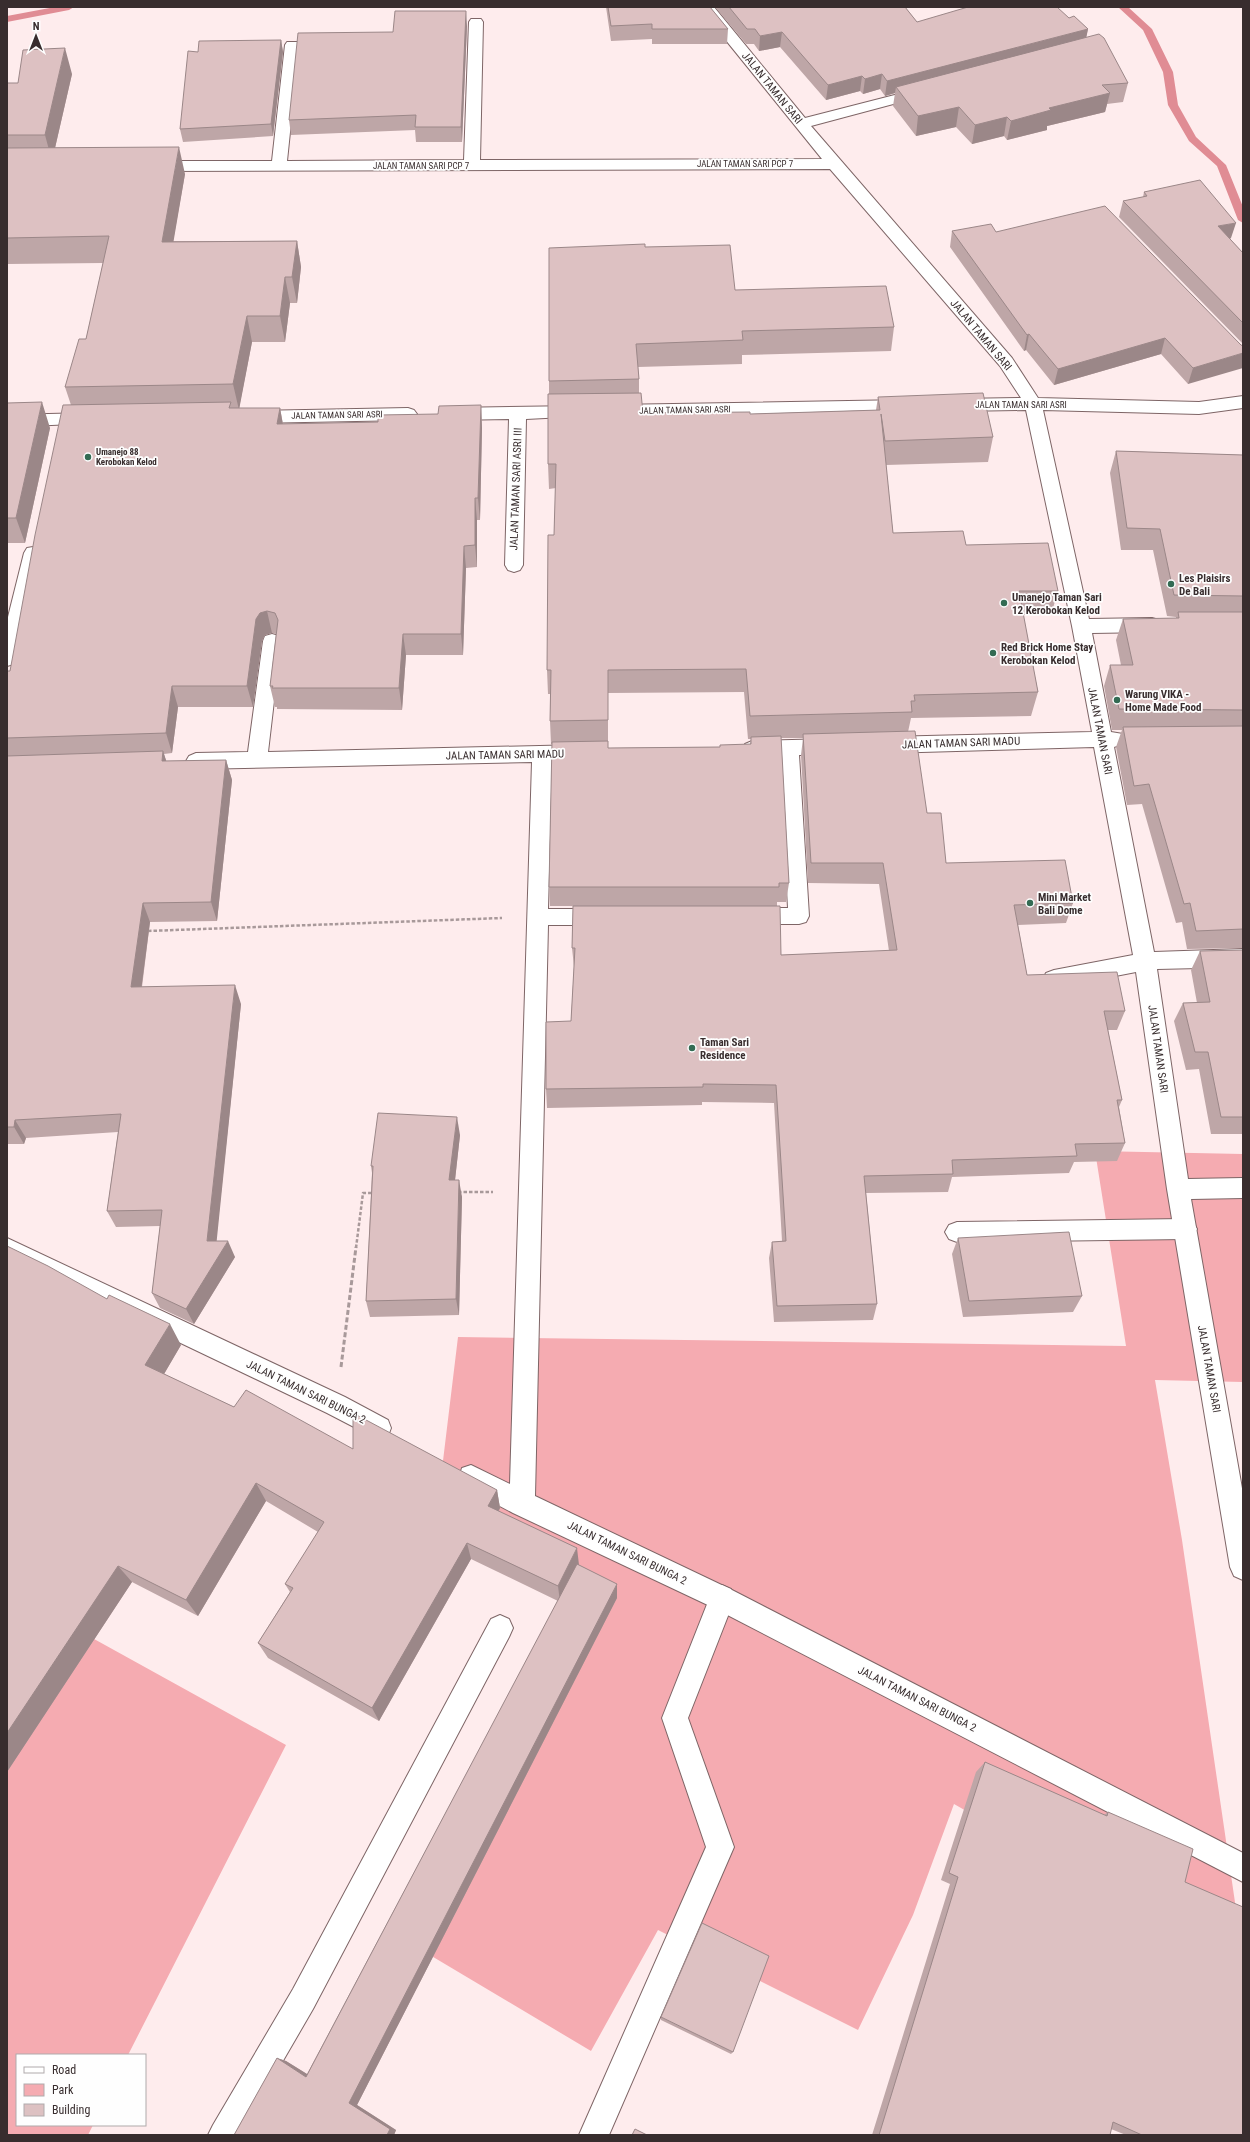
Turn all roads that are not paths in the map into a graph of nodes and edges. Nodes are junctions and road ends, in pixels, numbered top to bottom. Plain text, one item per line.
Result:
1 (706, 7) edge
2 (476, 22) dead end
3 (292, 45) dead end
4 (938, 88) edge
5 (801, 124) junction
6 (834, 164) junction
7 (279, 165) junction
8 (135, 166) edge
9 (472, 166) junction
10 (1243, 402) edge
11 (1033, 404) junction
12 (518, 413) junction
13 (235, 417) edge
14 (62, 419) junction
15 (109, 419) edge
16 (7, 421) edge
17 (58, 440) edge
18 (38, 533) edge
19 (514, 564) dead end
20 (1166, 625) edge
21 (1081, 626) junction
22 (272, 641) dead end
23 (7, 659) edge
24 (1101, 739) junction
25 (1133, 739) edge
26 (789, 748) junction
27 (733, 749) edge
28 (598, 752) edge
29 (542, 754) junction
30 (257, 760) junction
31 (179, 762) edge
32 (624, 916) edge
33 (736, 916) edge
34 (537, 917) junction
35 (1243, 958) edge
36 (1145, 961) junction
37 (1037, 982) edge
38 (1243, 1188) edge
39 (1178, 1189) junction
40 (1185, 1229) junction
41 (958, 1232) dead end
42 (7, 1249) edge
43 (398, 1438) edge
44 (453, 1468) edge
45 (522, 1504) junction
46 (1240, 1525) edge
47 (1243, 1567) edge
48 (722, 1598) junction
49 (500, 1628) dead end
50 (1243, 1868) edge
51 (223, 2135) edge
52 (594, 2135) edge

1 - 5 street, JALAN TAMAN SARI
2 - 9 street
3 - 7 street
4 - 5 street
5 - 6 street, JALAN TAMAN SARI
6 - 9 street, JALAN TAMAN SARI PCP 7
6 - 11 street, JALAN TAMAN SARI
7 - 8 street, JALAN TAMAN SARI PCP 7
7 - 9 street, JALAN TAMAN SARI PCP 7
10 - 11 street, JALAN TAMAN SARI ASRI
11 - 12 street, JALAN TAMAN SARI ASRI
11 - 21 street, JALAN TAMAN SARI
12 - 13 street, JALAN TAMAN SARI ASRI
12 - 19 street, JALAN TAMAN SARI ASRI III
14 - 15 street
14 - 16 street
14 - 17 street
18 - 23 street
20 - 21 street
21 - 24 street, JALAN TAMAN SARI
22 - 30 street
24 - 25 street, JALAN TAMAN SARI MADU
24 - 26 street, JALAN TAMAN SARI MADU
24 - 36 street, JALAN TAMAN SARI
26 - 27 street, JALAN TAMAN SARI MADU
26 - 33 street
28 - 29 street, JALAN TAMAN SARI MADU
29 - 30 street, JALAN TAMAN SARI MADU
29 - 34 street
30 - 31 street, JALAN TAMAN SARI MADU
32 - 34 street
34 - 45 street
35 - 36 street
36 - 37 street
36 - 39 street, JALAN TAMAN SARI
38 - 39 street
39 - 40 street, JALAN TAMAN SARI
40 - 41 street
40 - 46 street, JALAN TAMAN SARI
42 - 43 street, JALAN TAMAN SARI BUNGA 2
44 - 45 street, JALAN TAMAN SARI BUNGA 2
45 - 48 street, JALAN TAMAN SARI BUNGA 2
46 - 47 street, JALAN TAMAN SARI
48 - 50 street, JALAN TAMAN SARI BUNGA 2
48 - 52 street
49 - 51 street

